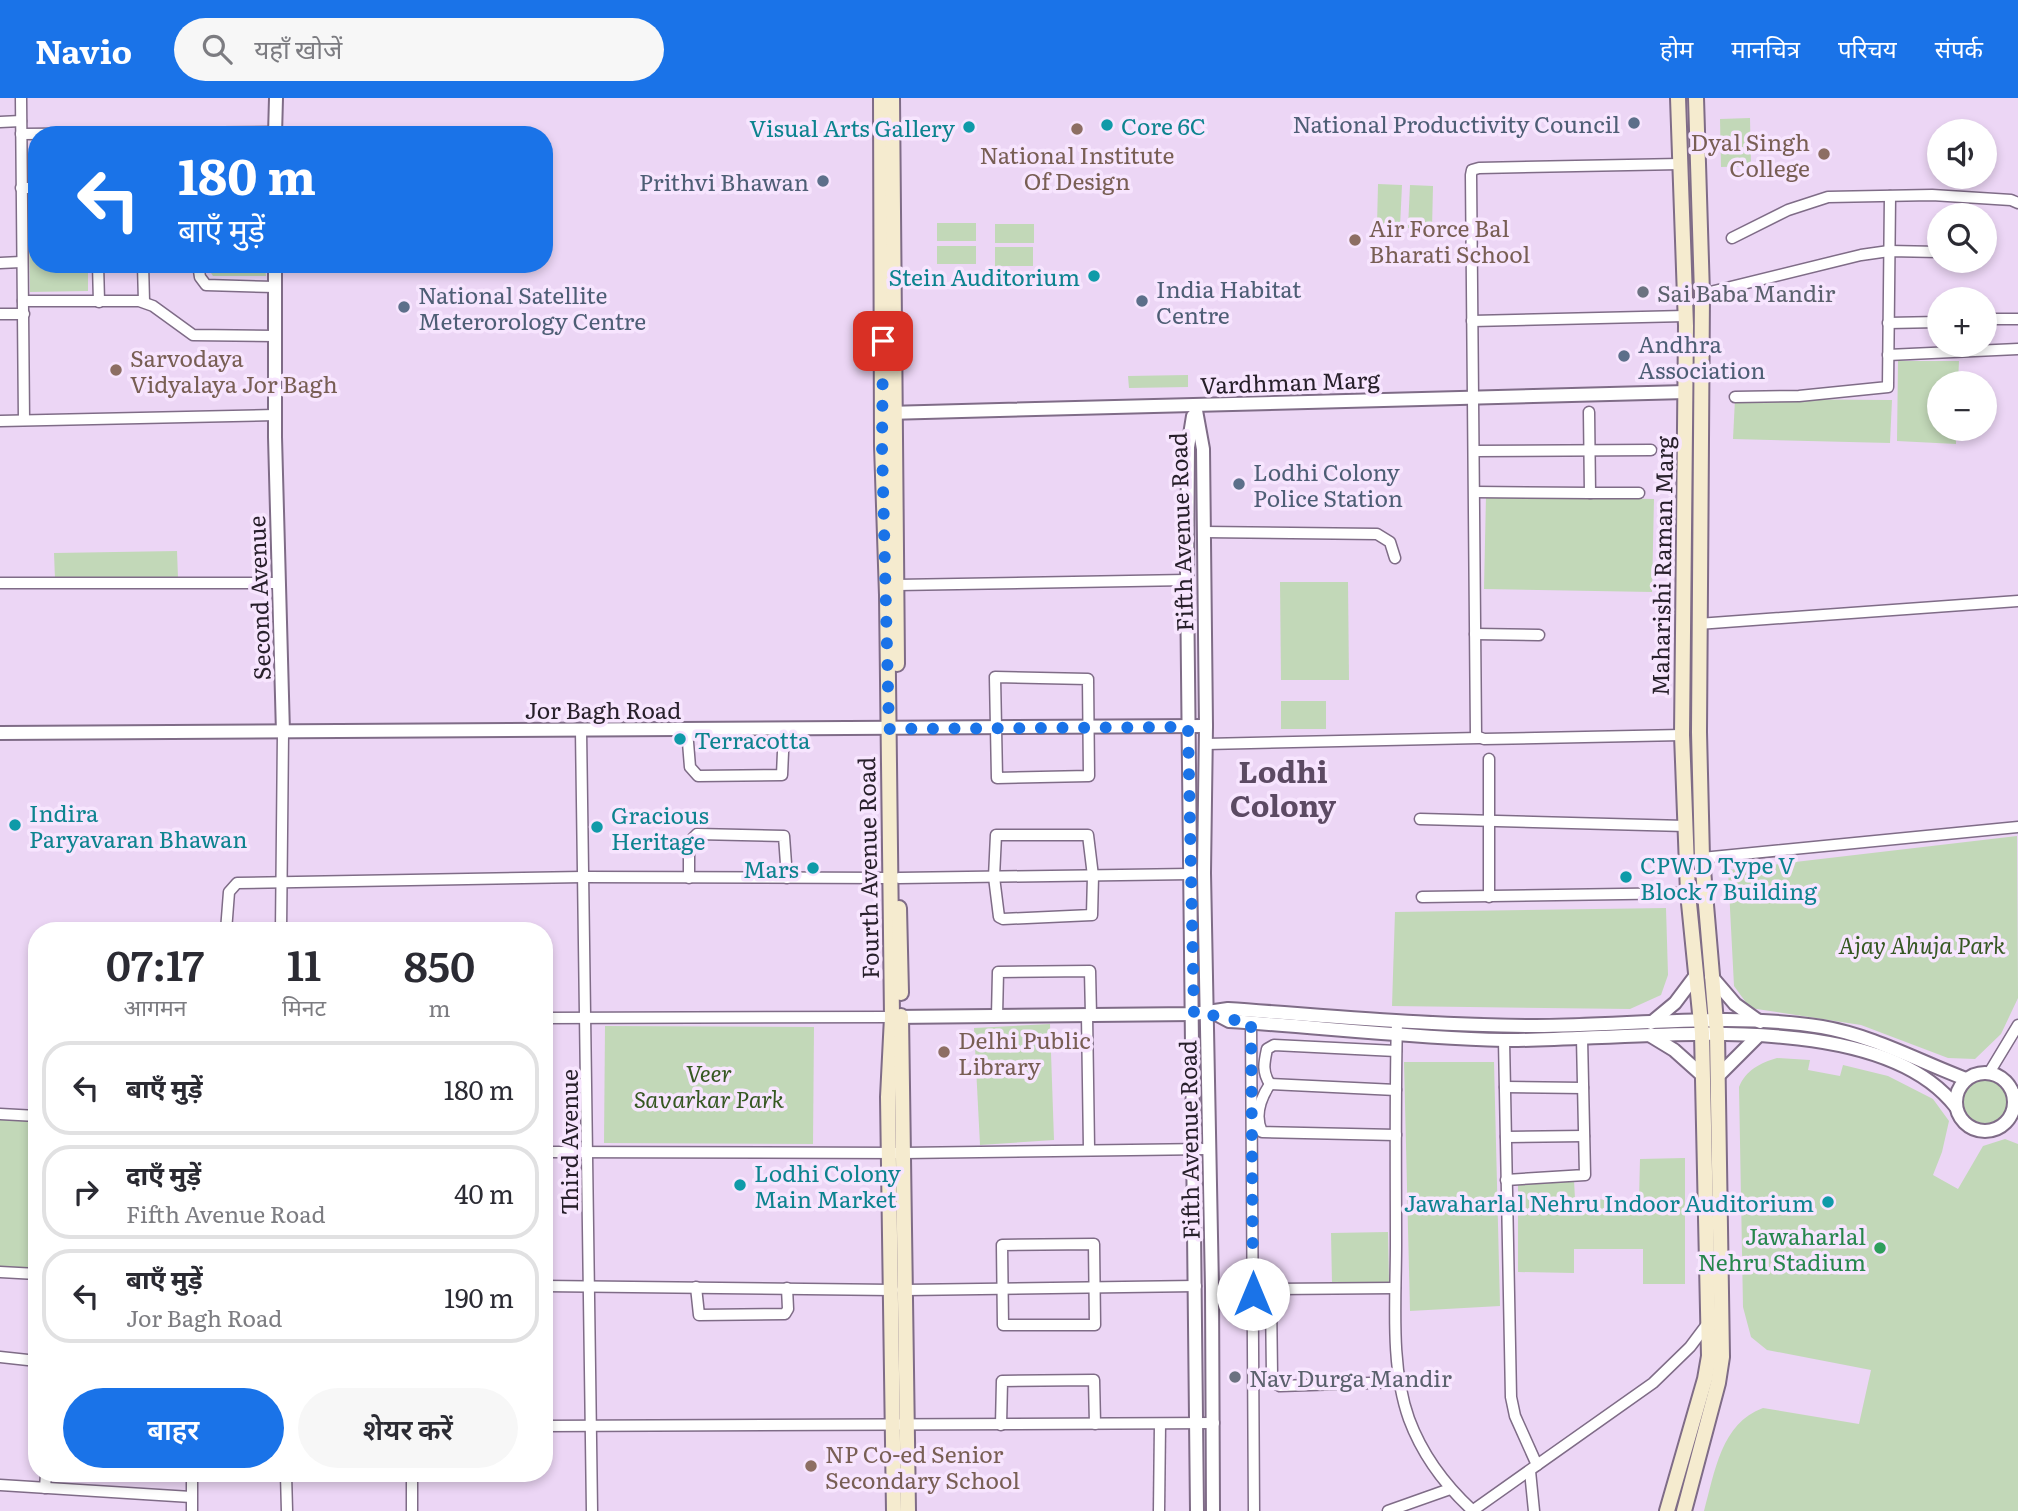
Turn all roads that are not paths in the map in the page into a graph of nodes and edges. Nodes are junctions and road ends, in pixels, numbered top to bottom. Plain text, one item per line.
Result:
1 (21, 98) edge
2 (276, 98) edge
3 (881, 98) edge
4 (892, 98) edge
5 (1678, 98) edge
6 (1696, 98) edge
7 (21, 121) junction
8 (0, 122) edge
9 (275, 126) edge
10 (21, 134) junction
11 (28, 134) edge
12 (886, 145) junction
13 (1680, 164) junction
14 (21, 188) junction
15 (28, 188) edge
16 (1890, 196) junction
17 (2018, 203) edge
18 (1732, 238) dead end
19 (1889, 251) junction
20 (1927, 252) edge
21 (0, 262) edge
22 (22, 262) junction
23 (98, 273) edge
24 (143, 273) edge
25 (199, 273) edge
26 (275, 273) edge
27 (275, 287) junction
28 (1702, 294) junction
29 (23, 301) junction
30 (99, 302) junction
31 (144, 302) junction
32 (0, 314) edge
33 (24, 314) junction
34 (1685, 316) junction
35 (1997, 319) edge
36 (2018, 319) edge
37 (1472, 321) junction
38 (1927, 322) edge
39 (1888, 323) junction
40 (275, 336) junction
41 (2018, 349) edge
42 (1888, 355) junction
43 (1686, 392) junction
44 (1472, 396) junction
45 (1735, 397) dead end
46 (1195, 405) junction
47 (1588, 412) dead end
48 (889, 413) junction
49 (275, 415) junction
50 (23, 420) junction
51 (0, 421) edge
52 (1590, 450) junction
53 (1651, 450) dead end
54 (1475, 451) junction
55 (1475, 492) junction
56 (1590, 493) junction
57 (1639, 493) dead end
58 (1204, 532) junction
59 (1395, 558) dead end
60 (1187, 580) junction
61 (0, 583) edge
62 (278, 583) junction
63 (897, 585) junction
64 (2018, 601) edge
65 (1698, 624) junction
66 (1475, 634) junction
67 (1539, 635) dead end
68 (1206, 726) junction
69 (1089, 727) junction
70 (1188, 727) junction
71 (995, 728) junction
72 (784, 729) junction
73 (893, 729) junction
74 (581, 730) junction
75 (687, 730) junction
76 (0, 733) edge
77 (283, 733) junction
78 (1682, 735) junction
79 (1479, 738) junction
80 (1206, 744) junction
81 (1489, 759) dead end
82 (1420, 820) dead end
83 (1489, 821) junction
84 (1685, 826) junction
85 (2018, 827) edge
86 (1702, 858) junction
87 (1191, 874) junction
88 (1093, 876) junction
89 (583, 877) junction
90 (994, 877) junction
91 (689, 878) junction
92 (787, 878) junction
93 (894, 878) junction
94 (281, 885) junction
95 (1688, 893) junction
96 (1422, 897) dead end
97 (1489, 897) junction
98 (227, 922) edge
99 (281, 922) edge
100 (1696, 975) junction
101 (1711, 976) junction
102 (1194, 1014) junction
103 (1211, 1014) junction
104 (1089, 1015) junction
105 (997, 1016) junction
106 (586, 1017) junction
107 (896, 1017) junction
108 (553, 1018) edge
109 (1251, 1022) junction
110 (1760, 1022) junction
111 (2018, 1025) edge
112 (1396, 1027) junction
113 (1701, 1027) junction
114 (1716, 1028) junction
115 (1651, 1029) junction
116 (1757, 1037) junction
117 (1582, 1038) junction
118 (1504, 1040) junction
119 (1396, 1051) junction
120 (1989, 1073) junction
121 (1710, 1076) junction
122 (1966, 1079) junction
123 (1270, 1084) junction
124 (1505, 1087) junction
125 (1583, 1088) junction
126 (1396, 1090) junction
127 (2016, 1098) edge
128 (1956, 1107) junction
129 (0, 1114) edge
130 (28, 1116) edge
131 (2012, 1123) edge
132 (1396, 1135) junction
133 (1584, 1136) junction
134 (1506, 1137) junction
135 (1089, 1149) junction
136 (1207, 1149) junction
137 (1193, 1150) junction
138 (553, 1152) edge
139 (589, 1152) junction
140 (897, 1153) junction
141 (1506, 1180) junction
142 (0, 1272) edge
143 (28, 1274) edge
144 (587, 1285) junction
145 (553, 1286) edge
146 (1196, 1286) junction
147 (696, 1287) junction
148 (787, 1288) junction
149 (1095, 1288) junction
150 (1395, 1288) junction
151 (1001, 1289) junction
152 (899, 1290) junction
153 (1708, 1323) junction
154 (0, 1357) edge
155 (28, 1360) edge
156 (1401, 1382) junction
157 (1198, 1423) junction
158 (1213, 1423) junction
159 (1095, 1424) junction
160 (1160, 1424) junction
161 (1001, 1425) junction
162 (553, 1426) edge
163 (589, 1426) junction
164 (900, 1427) junction
165 (1533, 1468) junction
166 (45, 1482) edge
167 (192, 1482) edge
168 (286, 1482) edge
169 (412, 1482) edge
170 (0, 1485) edge
171 (45, 1488) junction
172 (1450, 1489) junction
173 (191, 1497) junction
174 (192, 1511) edge
175 (287, 1511) edge
176 (412, 1511) edge
177 (592, 1511) edge
178 (894, 1511) edge
179 (908, 1511) edge
180 (1159, 1511) edge
181 (1197, 1511) edge
182 (1213, 1511) edge
183 (1254, 1511) edge
184 (1388, 1511) edge
185 (1472, 1511) edge
186 (1534, 1511) edge
187 (1667, 1511) edge
188 (1684, 1511) edge

1 - 7 street
2 - 9 street
3 - 12 main road, Fourth Avenue Road
4 - 12 main road, Fourth Avenue Road
5 - 13 main road, Maharishi Raman Marg
6 - 28 main road, Maharishi Raman Marg
7 - 8 street
7 - 10 street
10 - 11 street
10 - 14 street
12 - 48 main road, Fourth Avenue Road
13 - 34 main road, Maharishi Raman Marg
13 - 37 street
14 - 15 street
14 - 22 street
16 - 17 street
16 - 18 street
16 - 19 street
19 - 20 street
19 - 28 street
19 - 39 street
21 - 22 street
22 - 29 street
23 - 30 street
24 - 31 street
25 - 27 street
26 - 27 street, Second Avenue
27 - 40 street, Second Avenue
28 - 65 main road, Maharishi Raman Marg
29 - 30 street
29 - 33 street
30 - 31 street
31 - 40 street
32 - 33 street
33 - 50 street
34 - 37 street
34 - 43 main road, Maharishi Raman Marg
35 - 36 street
37 - 44 street
38 - 39 street
39 - 42 street
40 - 49 street, Second Avenue
41 - 42 street
42 - 45 street
43 - 44 street, Vardhman Marg
43 - 78 main road, Maharishi Raman Marg
44 - 46 street, Vardhman Marg
44 - 54 street
46 - 48 street, Vardhman Marg
46 - 58 street, Fifth Avenue Road
46 - 60 street, Fifth Avenue Road
47 - 52 street
48 - 63 main road, Fourth Avenue Road
48 - 73 main road, Fourth Avenue Road
49 - 50 street
49 - 62 street, Second Avenue
50 - 51 street
52 - 53 street
52 - 54 street
52 - 56 street
54 - 55 street
55 - 56 street
55 - 66 street
56 - 57 street
58 - 59 street
58 - 68 street, Fifth Avenue Road
60 - 63 street
60 - 70 street, Fifth Avenue Road
61 - 62 street
62 - 77 street, Second Avenue
63 - 73 main road, Fourth Avenue Road
64 - 65 street
65 - 86 main road, Maharishi Raman Marg
66 - 67 street
66 - 79 street
68 - 70 street, Jor Bagh Road
68 - 80 street, Fifth Avenue Road
69 - 70 street, Jor Bagh Road
69 - 71 street, Jor Bagh Road
69 - 71 street
69 - 71 street
70 - 87 street, Fifth Avenue Road
71 - 73 street, Jor Bagh Road
72 - 73 street, Jor Bagh Road
72 - 75 street, Jor Bagh Road
72 - 75 street
73 - 93 main road, Fourth Avenue Road
74 - 75 street, Jor Bagh Road
74 - 77 street, Jor Bagh Road
74 - 89 street, Third Avenue
76 - 77 street, Jor Bagh Road
77 - 94 street, Second Avenue
78 - 79 street
78 - 84 main road, Maharishi Raman Marg
79 - 80 street
80 - 103 street, Fifth Avenue Road
81 - 83 street
82 - 83 street
83 - 84 street
83 - 97 street
84 - 95 main road, Maharishi Raman Marg
85 - 86 street
86 - 101 main road, Maharishi Raman Marg
87 - 88 street
87 - 102 street, Fifth Avenue Road
88 - 90 street
88 - 90 street
88 - 90 street
89 - 91 street
89 - 94 street
89 - 106 street, Third Avenue
90 - 93 street
91 - 92 street
91 - 92 street
92 - 93 street
93 - 107 main road, Fourth Avenue Road
94 - 98 street
94 - 99 street, Second Avenue
95 - 97 street
95 - 100 main road, Maharishi Raman Marg
96 - 97 street
100 - 113 main road, Maharishi Raman Marg
100 - 115 street
101 - 110 street
101 - 114 main road, Maharishi Raman Marg
102 - 103 street
102 - 104 street
102 - 137 street, Fifth Avenue Road
103 - 109 street
103 - 112 street
103 - 136 street, Fifth Avenue Road
104 - 105 street
104 - 105 street
104 - 135 street
105 - 107 street
106 - 107 street
106 - 108 street
106 - 139 street, Third Avenue
107 - 140 main road, Fourth Avenue Road
109 - 112 street
109 - 183 street
110 - 114 street
110 - 122 street
111 - 120 street
112 - 115 street
112 - 118 street
112 - 119 street
113 - 114 street
113 - 115 street
113 - 121 main road, Maharishi Raman Marg
114 - 116 street
114 - 121 main road, Maharishi Raman Marg
115 - 117 street
115 - 121 street
116 - 121 street
116 - 128 street
117 - 118 street
117 - 125 street
118 - 124 street
119 - 123 street
119 - 126 street
120 - 122 street
120 - 127 street
121 - 153 main road
121 - 188 main road
122 - 128 street
123 - 126 street
123 - 132 street
124 - 125 street
124 - 134 street
125 - 133 street
126 - 132 street
127 - 131 street
128 - 131 street
129 - 130 street
132 - 150 street
133 - 134 street
133 - 141 street
134 - 141 street
135 - 137 street
135 - 140 street
136 - 137 street
136 - 158 street, Fifth Avenue Road
137 - 146 street, Fifth Avenue Road
138 - 139 street
139 - 140 street
139 - 144 street, Third Avenue
140 - 152 main road, Fourth Avenue Road
141 - 165 street
142 - 143 street
144 - 145 street
144 - 147 street
144 - 163 street, Third Avenue
146 - 149 street
146 - 157 street, Fifth Avenue Road
147 - 148 street
147 - 148 street
148 - 152 street
149 - 151 street
149 - 151 street
149 - 151 street
150 - 156 street
150 - 156 street
151 - 152 street
152 - 164 main road, Fourth Avenue Road
153 - 165 street
153 - 187 main road
154 - 155 street
156 - 172 street
157 - 158 street
157 - 160 street
157 - 181 street, Fifth Avenue Road
158 - 182 street, Fifth Avenue Road
159 - 160 street
159 - 161 street
159 - 161 street
160 - 180 street
161 - 164 street
162 - 163 street
163 - 164 street
163 - 177 street, Third Avenue
164 - 178 main road, Fourth Avenue Road
164 - 179 main road, Fourth Avenue Road
165 - 185 street
165 - 186 street
166 - 171 street
167 - 173 street
168 - 175 street
169 - 176 street
170 - 171 street
171 - 173 street
172 - 184 street
172 - 185 street
173 - 174 street

